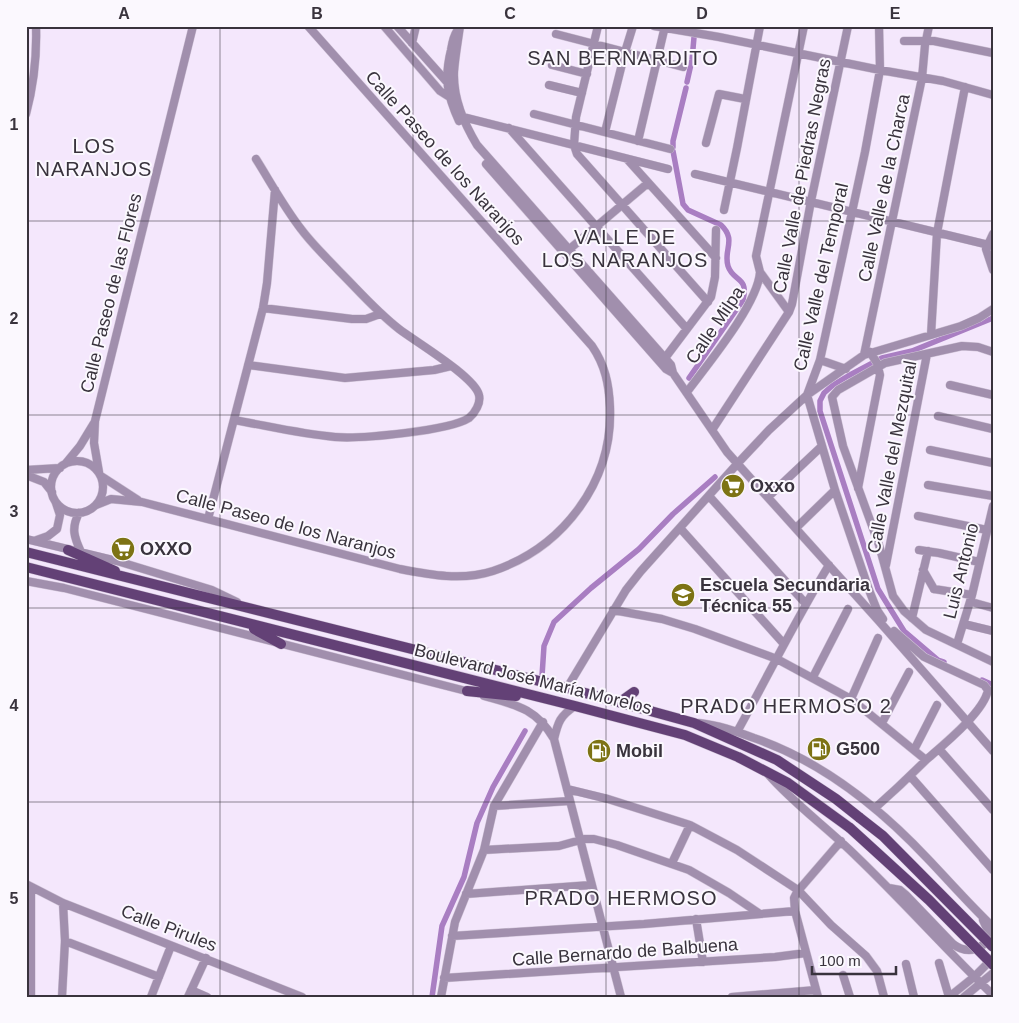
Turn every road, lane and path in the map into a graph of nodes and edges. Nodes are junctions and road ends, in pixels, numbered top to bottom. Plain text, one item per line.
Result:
1 (36, 26) edge
2 (193, 26) edge
3 (308, 26) edge
4 (384, 26) edge
5 (397, 26) edge
6 (416, 26) edge
7 (598, 26) edge
8 (633, 26) edge
9 (654, 26) edge
10 (760, 26) edge
11 (804, 26) edge
12 (848, 26) edge
13 (879, 26) edge
14 (929, 26) edge
15 (459, 27) edge
16 (665, 27) edge
17 (556, 34) dead end
18 (904, 41) dead end
19 (926, 41) junction
20 (412, 43) junction
21 (594, 43) junction
22 (757, 45) junction
23 (625, 52) junction
24 (799, 53) junction
25 (993, 53) edge
26 (449, 58) junction
27 (656, 61) junction
28 (840, 61) junction
29 (431, 62) junction
30 (552, 65) dead end
31 (683, 67) dead end
32 (880, 70) junction
33 (587, 74) junction
34 (922, 78) junction
35 (446, 82) junction
36 (549, 85) dead end
37 (965, 87) junction
38 (455, 88) junction
39 (582, 93) junction
40 (993, 95) edge
41 (453, 98) junction
42 (745, 99) junction
43 (26, 114) edge
44 (534, 114) dead end
45 (463, 116) junction
46 (576, 124) junction
47 (509, 128) junction
48 (605, 132) junction
49 (638, 141) junction
50 (706, 143) dead end
51 (574, 145) junction
52 (670, 149) dead end
53 (626, 158) junction
54 (256, 159) dead end
55 (668, 169) dead end
56 (695, 174) dead end
57 (730, 182) junction
58 (648, 183) junction
59 (275, 190) junction
60 (770, 191) junction
61 (810, 201) junction
62 (622, 204) junction
63 (724, 210) dead end
64 (852, 213) junction
65 (892, 222) junction
66 (595, 227) junction
67 (716, 230) dead end
68 (937, 233) junction
69 (993, 234) edge
70 (991, 245) edge
71 (567, 251) junction
72 (716, 258) junction
73 (993, 270) edge
74 (760, 272) junction
75 (708, 302) junction
76 (263, 308) junction
77 (993, 309) edge
78 (789, 312) junction
79 (380, 314) junction
80 (687, 329) junction
81 (931, 335) junction
82 (993, 352) edge
83 (867, 353) junction
84 (927, 354) junction
85 (820, 360) junction
86 (663, 361) junction
87 (248, 365) junction
88 (451, 366) junction
89 (878, 366) junction
90 (846, 369) junction
91 (950, 385) dead end
92 (687, 392) junction
93 (807, 395) junction
94 (993, 395) edge
95 (938, 416) dead end
96 (234, 420) junction
97 (95, 421) junction
98 (993, 429) edge
99 (712, 430) junction
100 (822, 446) junction
101 (930, 450) dead end
102 (738, 463) junction
103 (993, 463) edge
104 (63, 466) junction
105 (26, 470) edge
106 (100, 474) junction
107 (26, 475) edge
108 (928, 485) dead end
109 (858, 488) junction
110 (835, 490) junction
111 (52, 492) junction
112 (709, 496) junction
113 (993, 496) edge
114 (768, 497) junction
115 (142, 502) junction
116 (56, 503) junction
117 (96, 506) junction
118 (993, 506) edge
119 (79, 513) junction
120 (918, 516) dead end
121 (208, 519) junction
122 (680, 528) junction
123 (796, 528) junction
124 (57, 529) junction
125 (987, 530) junction
126 (73, 533) junction
127 (30, 540) edge
128 (68, 550) junction
129 (919, 550) dead end
130 (928, 551) junction
131 (26, 552) edge
132 (81, 552) junction
133 (980, 562) junction
134 (829, 565) junction
135 (26, 567) edge
136 (886, 567) junction
137 (923, 570) junction
138 (26, 577) edge
139 (131, 579) junction
140 (26, 581) edge
141 (64, 588) junction
142 (934, 589) junction
143 (919, 592) junction
144 (972, 595) junction
145 (975, 603) dead end
146 (806, 604) junction
147 (247, 607) junction
148 (993, 607) edge
149 (848, 609) dead end
150 (613, 610) junction
151 (912, 618) junction
152 (243, 622) junction
153 (964, 624) junction
154 (993, 631) edge
155 (878, 638) dead end
156 (281, 644) junction
157 (784, 644) junction
158 (957, 644) junction
159 (778, 659) junction
160 (993, 662) edge
161 (909, 672) dead end
162 (813, 677) junction
163 (567, 688) junction
164 (467, 691) junction
165 (634, 692) dead end
166 (990, 692) edge
167 (851, 699) junction
168 (552, 700) junction
169 (620, 702) junction
170 (937, 705) dead end
171 (575, 706) junction
172 (543, 722) junction
173 (694, 723) junction
174 (882, 723) junction
175 (967, 723) junction
176 (737, 732) junction
177 (554, 739) junction
178 (939, 749) junction
179 (914, 750) junction
180 (993, 751) edge
181 (926, 760) junction
182 (767, 773) junction
183 (911, 777) junction
184 (567, 789) junction
185 (569, 801) junction
186 (494, 806) junction
187 (875, 808) junction
188 (993, 810) edge
189 (690, 825) junction
190 (580, 841) junction
191 (841, 841) junction
192 (484, 850) junction
193 (993, 856) edge
194 (986, 862) junction
195 (672, 863) junction
196 (993, 870) edge
197 (28, 885) edge
198 (591, 885) junction
199 (889, 888) junction
200 (798, 890) junction
201 (466, 894) junction
202 (63, 903) junction
203 (795, 911) junction
204 (978, 912) junction
205 (761, 914) junction
206 (696, 919) junction
207 (602, 926) junction
208 (993, 927) edge
209 (28, 928) edge
210 (452, 936) junction
211 (65, 941) junction
212 (171, 946) junction
213 (993, 947) edge
214 (806, 952) junction
215 (206, 958) junction
216 (993, 958) edge
217 (703, 962) junction
218 (939, 963) dead end
219 (29, 964) edge
220 (906, 964) dead end
221 (993, 965) edge
222 (614, 968) junction
223 (993, 973) edge
224 (843, 975) dead end
225 (974, 976) junction
226 (158, 977) junction
227 (444, 978) junction
228 (980, 983) junction
229 (817, 993) edge
230 (190, 994) edge
231 (293, 995) edge
232 (784, 995) edge
233 (993, 995) edge
234 (752, 996) edge
235 (31, 997) edge
236 (62, 997) edge
237 (151, 997) edge
238 (207, 997) edge
239 (441, 997) edge
240 (622, 997) edge
241 (732, 997) edge
242 (850, 997) edge
243 (884, 997) edge
244 (914, 997) edge
245 (949, 997) edge
246 (964, 997) edge

1 - 43 street
2 - 97 street, Calle Paseo de las Flores
3 - 121 street, Calle Paseo de los Naranjos
4 - 41 street
5 - 20 street
6 - 20 street
7 - 21 street
8 - 23 street
9 - 16 street
10 - 22 street
11 - 24 street
12 - 28 street, Calle Valle de Piedras Negras
13 - 32 street, Calle Valle del Temporal
14 - 19 street, Calle Valle de la Charca
15 - 26 street
15 - 38 street
16 - 22 street
16 - 27 street
17 - 21 street
18 - 19 street
19 - 25 street
19 - 34 street, Calle Valle de la Charca
20 - 29 street
21 - 23 street
21 - 33 street
22 - 24 street
22 - 42 street
23 - 27 street
23 - 48 street
24 - 28 street
24 - 60 street
26 - 29 street
26 - 35 street
27 - 31 street
27 - 49 street
28 - 32 street
28 - 61 street, Calle Valle de Piedras Negras
29 - 35 street
30 - 33 street
32 - 34 street
32 - 64 street, Calle Valle del Temporal
33 - 39 street
34 - 37 street
34 - 65 street, Calle Valle de la Charca
35 - 38 street
35 - 41 street
36 - 39 street
37 - 40 street
37 - 68 street
38 - 41 street
39 - 46 street
41 - 45 street
41 - 71 street
42 - 50 street
42 - 57 street
44 - 46 street
45 - 47 street
45 - 71 street
46 - 48 street
46 - 51 street
47 - 51 street
47 - 66 street
48 - 49 street
49 - 52 street
51 - 53 street
51 - 62 street
53 - 55 street
53 - 58 street
54 - 59 street
56 - 57 street
57 - 60 street
57 - 63 street
58 - 62 street
58 - 72 street
59 - 76 street
59 - 79 street
60 - 61 street
60 - 74 street
61 - 64 street
61 - 78 street, Calle Valle de Piedras Negras
62 - 66 street
62 - 75 street
64 - 65 street
64 - 85 street, Calle Valle del Temporal
65 - 68 street
65 - 83 street, Calle Valle de la Charca
66 - 71 street
66 - 80 street
67 - 72 street
68 - 70 street
68 - 81 street
69 - 70 street
70 - 73 street
71 - 86 street
72 - 75 street
74 - 78 street
74 - 92 street, Calle Milpa
75 - 80 street
76 - 79 street
76 - 87 street
77 - 81 street
78 - 99 street, Calle Valle de Piedras Negras
79 - 88 street
80 - 86 street
81 - 83 street
82 - 84 street
83 - 89 street
83 - 90 street
84 - 89 street
84 - 136 street, Calle Valle del Mezquital
85 - 90 street
85 - 93 street, Calle Valle del Temporal
86 - 92 street
87 - 88 street
87 - 96 street
88 - 96 street
89 - 109 street
89 - 109 street
90 - 93 street
91 - 94 street
92 - 99 street
93 - 100 street
93 - 102 street, Calle Valle del Temporal
95 - 98 street
96 - 121 street
97 - 104 street, Calle Paseo de las Flores
97 - 106 street, Calle Paseo de las Flores
99 - 102 street
100 - 110 street
100 - 114 street
101 - 103 street
102 - 112 street, Calle Valle del Temporal
102 - 114 street
104 - 105 street
104 - 106 street
104 - 111 street
106 - 115 street, Calle Paseo de los Naranjos
106 - 117 street
107 - 111 street
108 - 113 street
109 - 136 street
110 - 123 street
110 - 166 street
111 - 116 street
112 - 122 street, Calle Valle del Temporal
112 - 146 street
114 - 123 street
115 - 117 street, Calle Paseo de los Naranjos
115 - 121 street, Calle Paseo de los Naranjos
116 - 119 street
116 - 124 street
117 - 119 street
118 - 125 street, Luis Antonio
119 - 126 street
120 - 125 street
122 - 150 street, Calle Valle del Temporal
122 - 157 street
123 - 134 street
124 - 126 street
124 - 127 street
125 - 133 street, Luis Antonio
126 - 132 street
127 - 128 street
128 - 132 street
128 - 139 main road
129 - 130 street
130 - 133 street
130 - 137 street
131 - 139 main road, Boulevard José María Morelos
132 - 147 street
133 - 144 street, Luis Antonio
134 - 146 street
134 - 175 street
135 - 152 main road, Boulevard José María Morelos
136 - 151 street
137 - 142 street
137 - 143 street
138 - 141 street
139 - 147 main road, Boulevard José María Morelos
140 - 141 street, Boulevard José María Morelos
141 - 156 street, Boulevard José María Morelos
142 - 143 street
142 - 144 street
143 - 151 street
144 - 153 street, Luis Antonio
145 - 148 street
146 - 157 street
147 - 163 main road, Boulevard José María Morelos
149 - 162 street
150 - 159 street
150 - 163 street, Calle Valle del Temporal
151 - 158 street
152 - 156 main road
152 - 168 main road, Boulevard José María Morelos
153 - 154 street
153 - 158 street, Luis Antonio
155 - 167 street
156 - 164 street, Boulevard José María Morelos
157 - 159 street
158 - 160 street
159 - 162 street
159 - 176 street
161 - 174 street
162 - 167 street
163 - 169 main road, Boulevard José María Morelos
164 - 168 main road
164 - 172 street, Boulevard José María Morelos
165 - 169 main road
166 - 175 street
167 - 174 street
168 - 171 main road, Boulevard José María Morelos
169 - 173 main road, Boulevard José María Morelos
170 - 179 street
171 - 177 street
171 - 182 main road, Boulevard José María Morelos
172 - 177 street, Boulevard José María Morelos
172 - 186 street
173 - 176 street
173 - 213 main road, Boulevard José María Morelos, bridge
174 - 179 street
175 - 178 street
175 - 180 street
176 - 187 street
177 - 184 street, Boulevard José María Morelos
178 - 181 street
178 - 188 street
179 - 181 street
181 - 183 street
182 - 191 street
182 - 221 main road, Boulevard José María Morelos, bridge
183 - 187 street
183 - 194 street
184 - 185 street, Boulevard José María Morelos
184 - 189 street
185 - 186 street
185 - 190 street, Boulevard José María Morelos
186 - 192 street
187 - 204 street
189 - 195 street
189 - 200 street
190 - 192 street
190 - 195 street
190 - 198 street, Boulevard José María Morelos
191 - 199 street
191 - 200 street
192 - 201 street
193 - 194 street
194 - 196 street
195 - 205 street
197 - 202 street, Calle Pirules
197 - 209 street
198 - 201 street
198 - 207 street, Boulevard José María Morelos
199 - 204 street
199 - 225 street
200 - 203 street
200 - 243 street
201 - 210 street
202 - 211 street
202 - 212 street, Calle Pirules
203 - 205 street
203 - 214 street
204 - 208 street
205 - 206 street
206 - 207 street
206 - 217 street
207 - 210 street
207 - 222 street, Boulevard José María Morelos
209 - 219 street
210 - 227 street
211 - 226 street
211 - 236 street
212 - 215 street, Calle Pirules
212 - 226 street
214 - 217 street, Calle Bernardo de Balbuena
214 - 229 street
215 - 230 street
215 - 231 street, Calle Pirules
216 - 225 street
217 - 222 street, Calle Bernardo de Balbuena
218 - 245 street
219 - 235 street
220 - 244 street
222 - 227 street, Calle Bernardo de Balbuena
222 - 240 street, Boulevard José María Morelos
223 - 228 street
224 - 242 street
225 - 228 street
225 - 245 street
226 - 237 street
227 - 239 street
228 - 233 street
228 - 246 street
229 - 232 street
230 - 238 street
232 - 234 street
234 - 241 street

